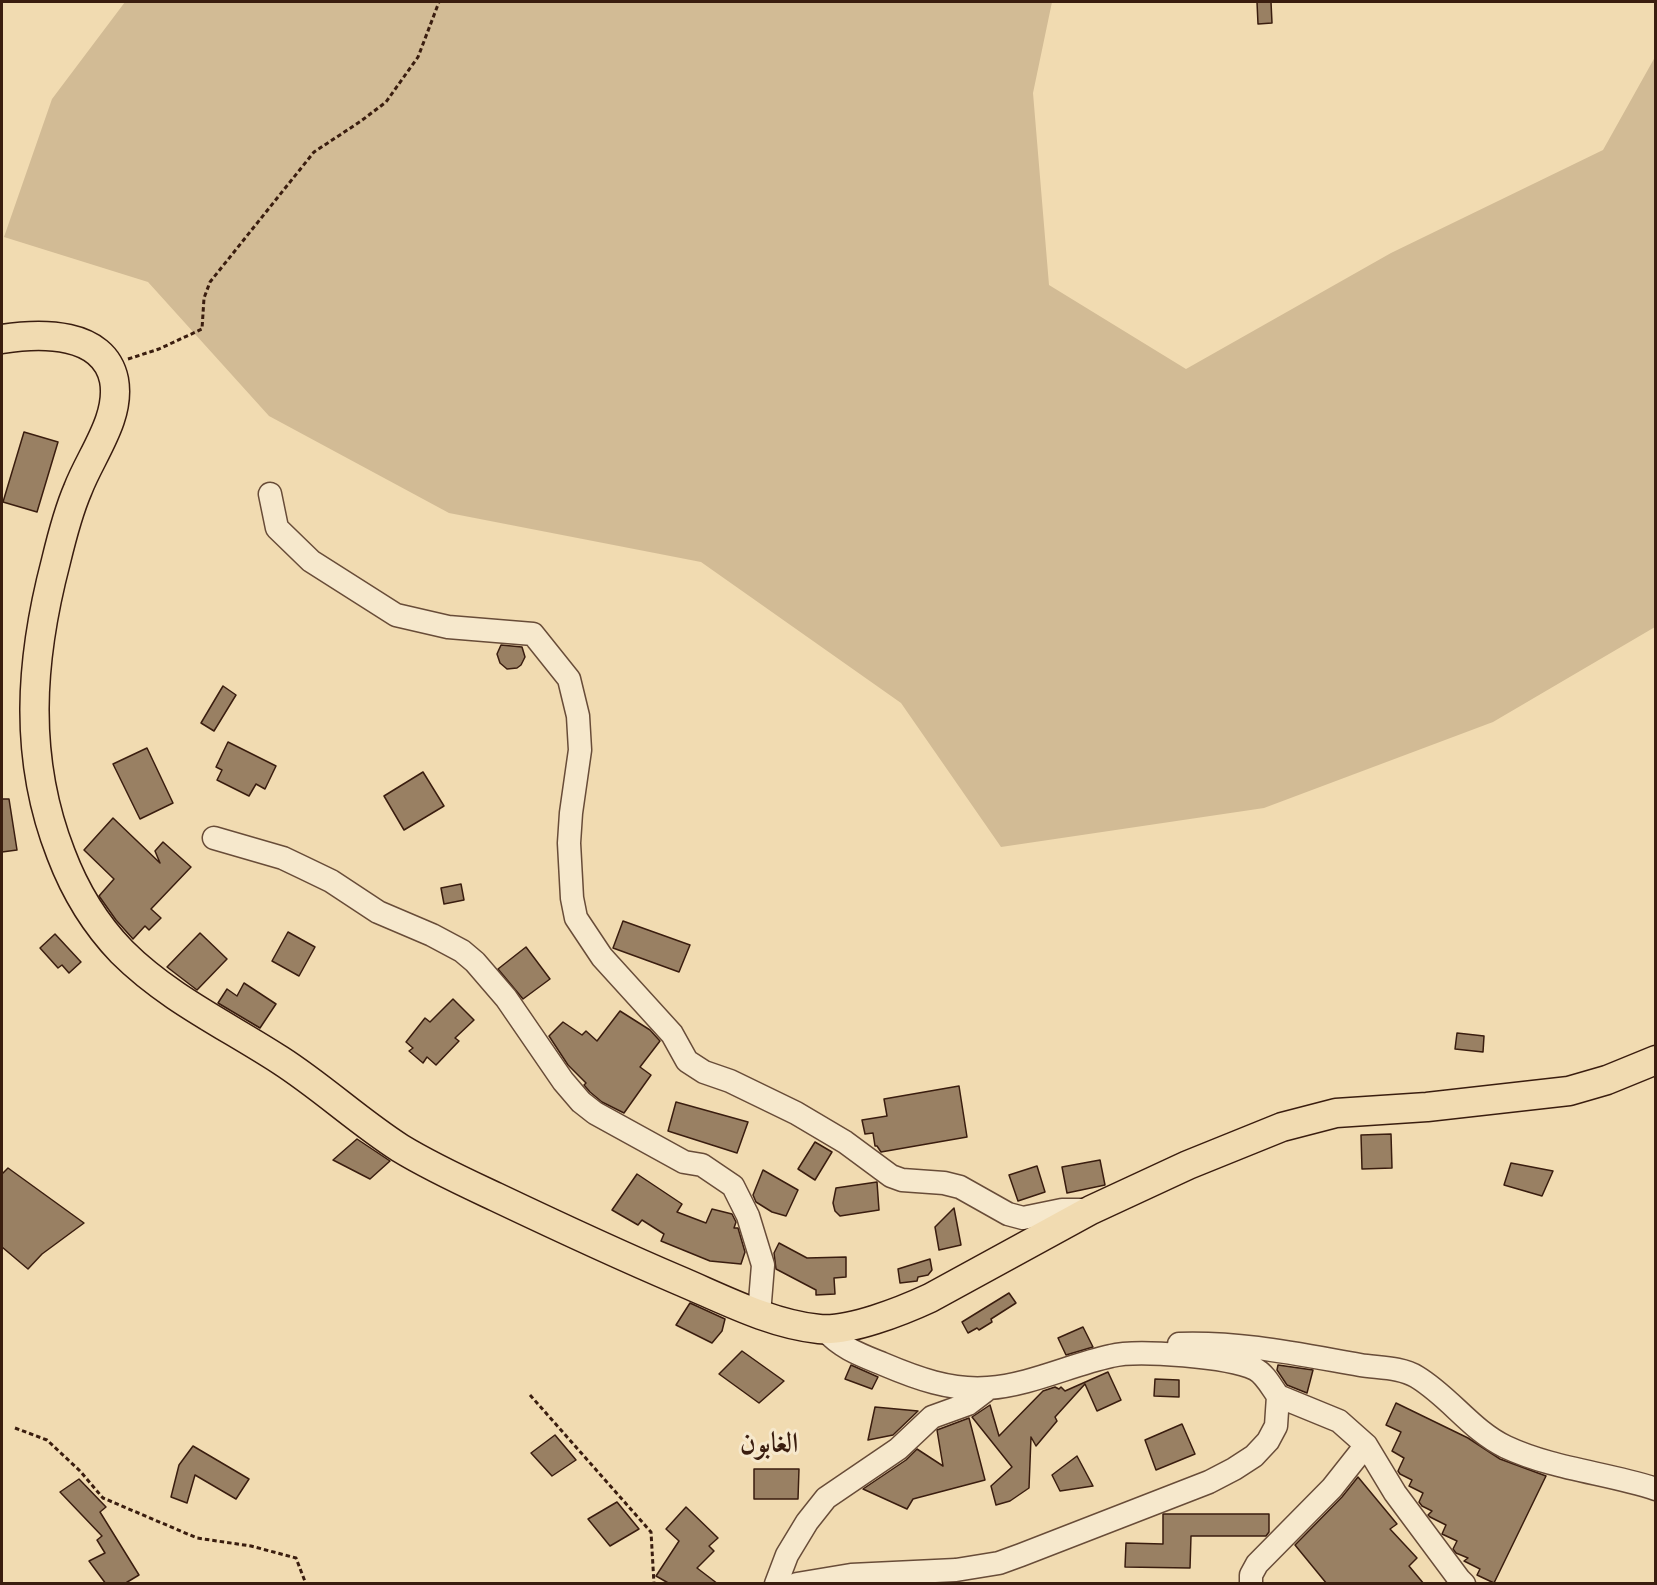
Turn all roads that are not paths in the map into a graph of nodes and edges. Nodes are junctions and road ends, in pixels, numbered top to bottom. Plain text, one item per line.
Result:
1 (2, 339) edge
2 (270, 494) dead end
3 (214, 838) dead end
4 (1656, 1060) edge
5 (1091, 1210) junction
6 (759, 1314) junction
7 (825, 1330) junction
8 (1137, 1353) junction
9 (989, 1388) junction
10 (1278, 1396) junction
11 (1366, 1445) junction
12 (1656, 1489) edge
13 (776, 1584) edge
14 (797, 1584) edge
15 (1251, 1584) edge
16 (1464, 1584) edge

1 - 6 main road
2 - 5 street
3 - 6 street
4 - 5 main road
5 - 7 main road
6 - 7 main road
7 - 9 street
8 - 9 street
8 - 10 street
8 - 12 street
9 - 13 street
10 - 11 street
10 - 14 street
11 - 15 street
11 - 16 street

